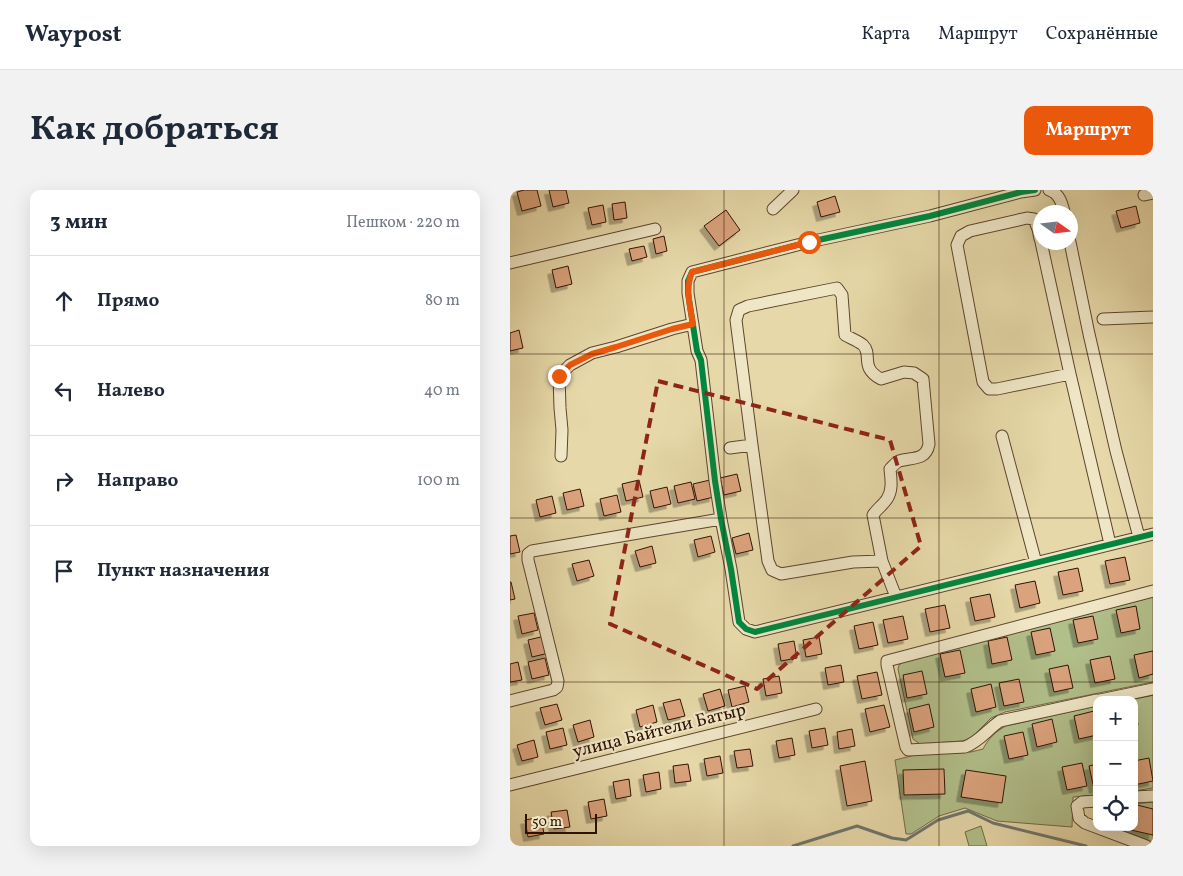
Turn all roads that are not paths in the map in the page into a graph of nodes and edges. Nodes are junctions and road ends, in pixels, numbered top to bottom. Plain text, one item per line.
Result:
1 (793, 190) edge
2 (1035, 190) edge
3 (1049, 190) edge
4 (1063, 205) edge
5 (773, 209) dead end
6 (1033, 219) edge
7 (655, 229) dead end
8 (1043, 250) edge
9 (1072, 250) edge
10 (510, 263) edge
11 (1153, 317) edge
12 (1103, 319) dead end
13 (693, 324) junction
14 (1070, 374) junction
15 (1002, 436) dead end
16 (752, 445) junction
17 (730, 448) dead end
18 (561, 456) dead end
19 (721, 519) junction
20 (1153, 534) edge
21 (1139, 537) junction
22 (1110, 544) junction
23 (882, 561) junction
24 (1036, 563) junction
25 (1153, 591) edge
26 (896, 597) junction
27 (1153, 689) edge
28 (1118, 696) edge
29 (1093, 701) edge
30 (510, 702) edge
31 (816, 709) dead end
32 (510, 785) edge
33 (1153, 796) edge
34 (1138, 797) edge
35 (1093, 801) edge
36 (1093, 826) edge
37 (1106, 831) edge
38 (1146, 846) edge

1 - 5 street
2 - 13 street
3 - 4 street
6 - 14 street
7 - 10 street
8 - 14 street
9 - 21 street
11 - 12 street
13 - 18 street
13 - 19 street
14 - 22 street
15 - 24 street
16 - 17 street
16 - 23 street
16 - 23 street
19 - 26 street
19 - 30 street
20 - 21 street
21 - 22 street
22 - 24 street
23 - 26 street
24 - 26 street
25 - 29 street
27 - 28 street
31 - 32 street, улица Байтели Батыр
33 - 34 street
35 - 36 street
37 - 38 street

